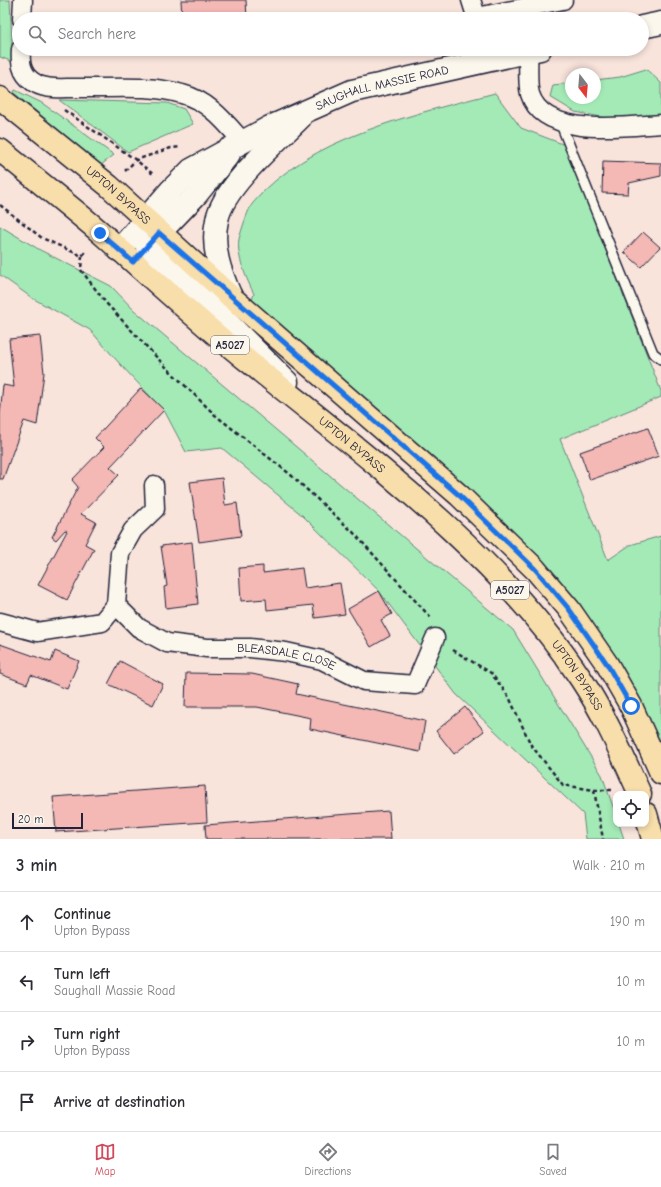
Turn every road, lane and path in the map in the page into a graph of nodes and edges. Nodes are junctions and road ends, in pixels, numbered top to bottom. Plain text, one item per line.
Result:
1 (24, 0) edge
2 (471, 0) edge
3 (564, 0) edge
4 (23, 12) edge
5 (475, 12) edge
6 (506, 12) edge
7 (661, 23) edge
8 (649, 26) edge
9 (20, 56) edge
10 (483, 56) edge
11 (533, 56) edge
12 (0, 98) edge
13 (309, 109) junction
14 (560, 122) junction
15 (661, 124) edge
16 (240, 144) junction
17 (0, 150) edge
18 (151, 233) junction
19 (82, 256) dead end
20 (126, 256) junction
21 (231, 297) junction
22 (661, 359) edge
23 (330, 425) junction
24 (154, 485) dead end
25 (116, 605) junction
26 (0, 622) edge
27 (436, 638) junction
28 (661, 773) edge
29 (639, 791) edge
30 (649, 825) edge
31 (603, 839) edge
32 (653, 839) edge

1 - 4 street
2 - 5 street
3 - 6 street
7 - 8 main road
9 - 16 street
10 - 13 main road, SAUGHALL MASSIE ROAD
11 - 14 street, SAUGHALL MASSIE ROAD
12 - 18 main road, UPTON BYPASS / A5027
13 - 16 main road, SAUGHALL MASSIE ROAD
13 - 21 main road
14 - 15 street, SAUGHALL MASSIE ROAD
14 - 22 lane
16 - 18 main road, SAUGHALL MASSIE ROAD
17 - 20 main road, UPTON BYPASS / A5027
18 - 20 main road, SAUGHALL MASSIE ROAD
18 - 21 main road, UPTON BYPASS / A5027
18 - 23 main road
19 - 27 path
20 - 23 main road, UPTON BYPASS / A5027
21 - 28 main road, UPTON BYPASS / A5027
23 - 29 main road, UPTON BYPASS / A5027
24 - 25 street
25 - 26 street
25 - 27 street, BLEASDALE CLOSE
27 - 31 path
30 - 32 main road

